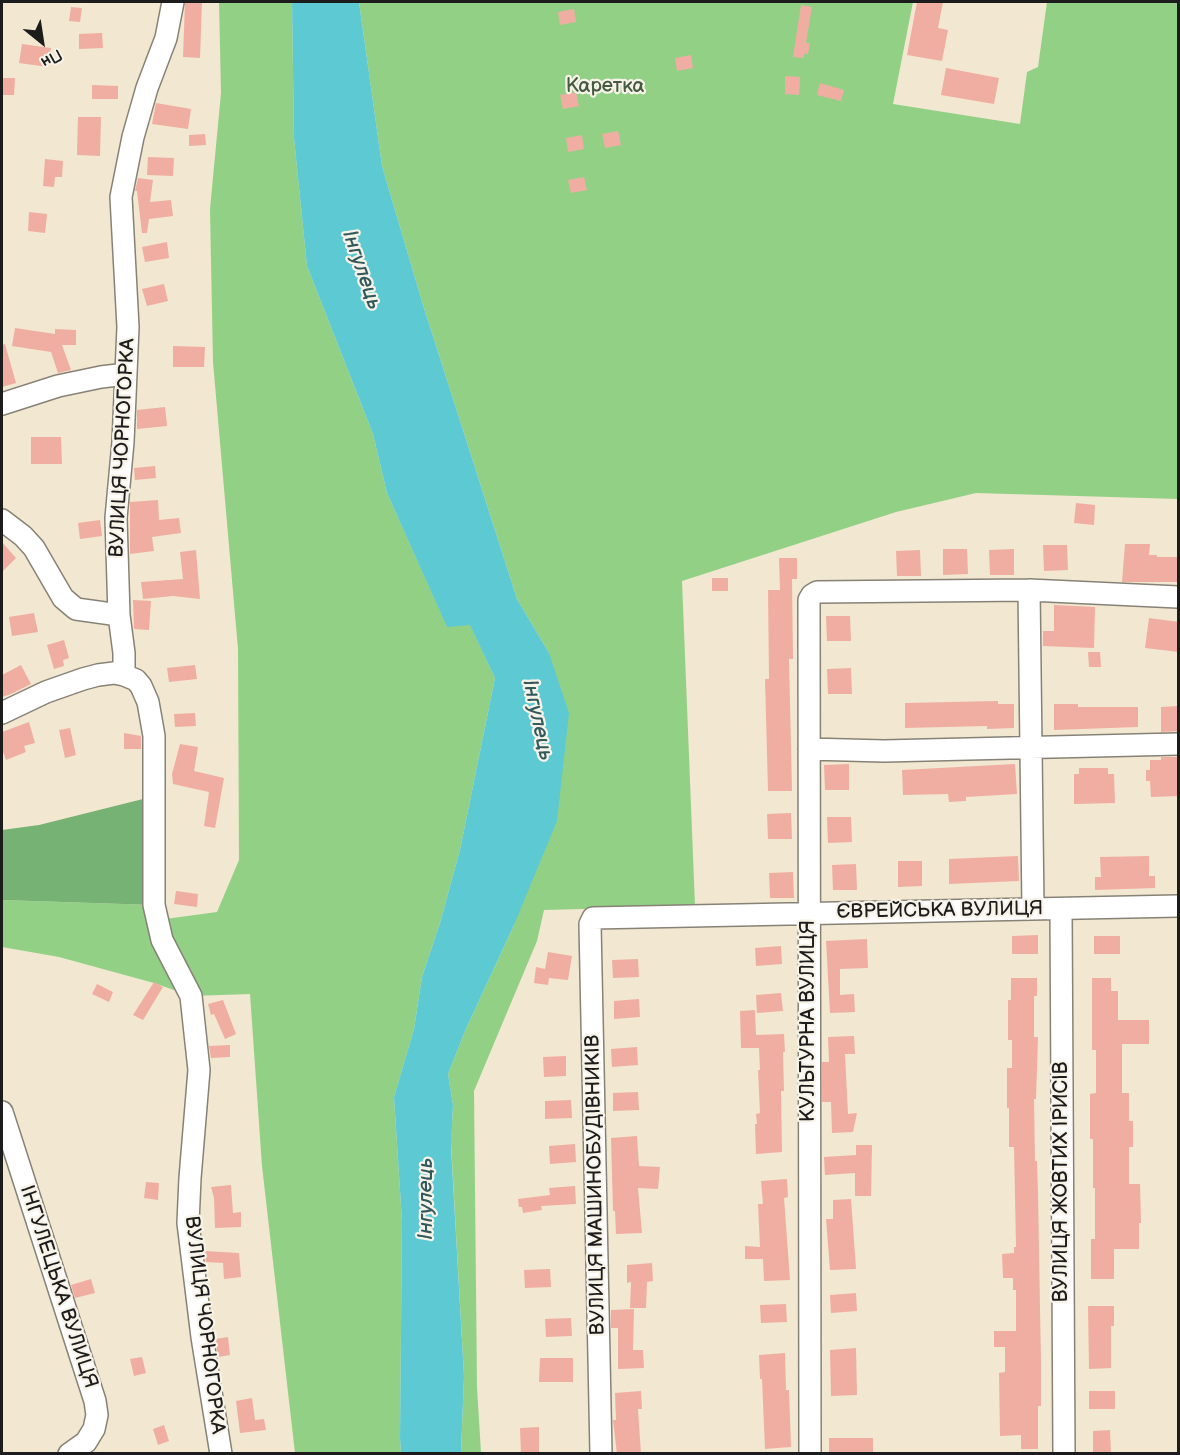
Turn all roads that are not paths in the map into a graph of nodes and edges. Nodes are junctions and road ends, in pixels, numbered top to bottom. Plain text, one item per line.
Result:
1 (173, 2) edge
2 (126, 374) junction
3 (2, 404) edge
4 (2, 520) edge
5 (1029, 590) junction
6 (1179, 597) edge
7 (119, 615) junction
8 (123, 675) junction
9 (2, 713) edge
10 (1179, 744) edge
11 (1032, 748) junction
12 (809, 749) junction
13 (1179, 906) edge
14 (1033, 909) junction
15 (1060, 910) junction
16 (809, 913) junction
17 (593, 918) joint
18 (2, 1112) edge
19 (69, 1454) edge
20 (221, 1454) edge
21 (601, 1454) edge
22 (810, 1454) edge
23 (1064, 1454) edge

1 - 2 street, ВУЛИЦЯ ЧОРНОГОРКА
2 - 3 street
2 - 7 street, ВУЛИЦЯ ЧОРНОГОРКА
4 - 7 street
5 - 6 street
5 - 11 street
5 - 12 street, КУЛЬТУРНА ВУЛИЦЯ
7 - 8 street, ВУЛИЦЯ ЧОРНОГОРКА
8 - 9 street
8 - 20 street, ВУЛИЦЯ ЧОРНОГОРКА
10 - 11 street
11 - 12 street
11 - 14 street
12 - 16 street, КУЛЬТУРНА ВУЛИЦЯ
13 - 15 street, ЄВРЕЙСЬКА ВУЛИЦЯ
14 - 15 street, ЄВРЕЙСЬКА ВУЛИЦЯ
14 - 16 street, ЄВРЕЙСЬКА ВУЛИЦЯ
15 - 23 street, ВУЛИЦЯ ЖОВТИХ ІРИСІВ
16 - 17 street, ЄВРЕЙСЬКА ВУЛИЦЯ
16 - 22 street, КУЛЬТУРНА ВУЛИЦЯ
17 - 21 street, ВУЛИЦЯ МАШИНОБУДІВНИКІВ
18 - 19 street, ІНГУЛЕЦЬКА ВУЛИЦЯ

